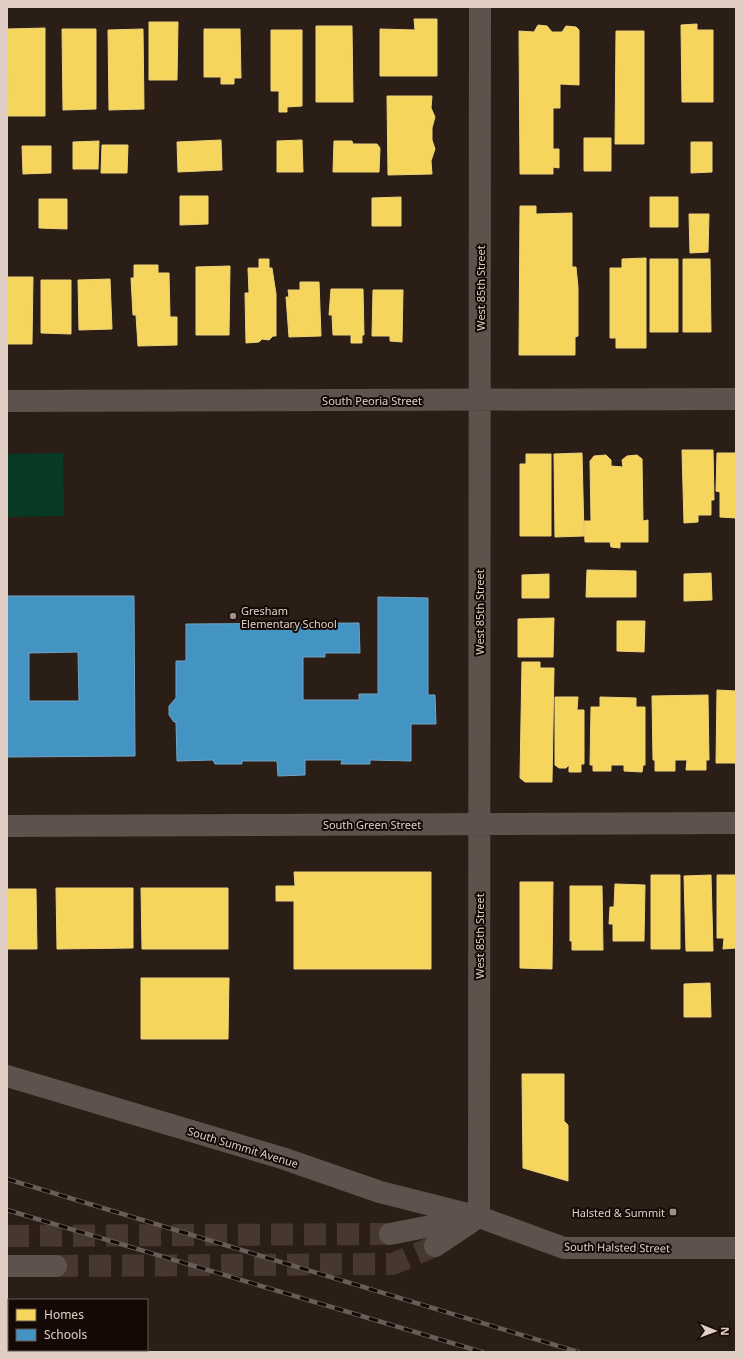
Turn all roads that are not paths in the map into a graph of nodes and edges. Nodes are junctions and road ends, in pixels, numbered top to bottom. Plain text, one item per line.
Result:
1 (480, 7) edge
2 (736, 399) edge
3 (479, 400) junction
4 (7, 402) edge
5 (736, 823) edge
6 (479, 824) junction
7 (7, 826) edge
8 (7, 1076) edge
9 (479, 1217) junction
10 (390, 1234) tunnel mouth
11 (435, 1246) tunnel mouth
12 (736, 1248) edge
13 (7, 1266) edge
14 (56, 1266) tunnel mouth

1 - 3 street, West 85th Street
2 - 3 street, South Peoria Street
3 - 4 street, South Peoria Street
3 - 6 street, West 85th Street
5 - 6 street, South Green Street
6 - 7 street, South Green Street
6 - 9 street, West 85th Street
8 - 9 street, South Summit Avenue
9 - 10 street
9 - 11 street
9 - 12 street, South Halsted Street
13 - 14 street

